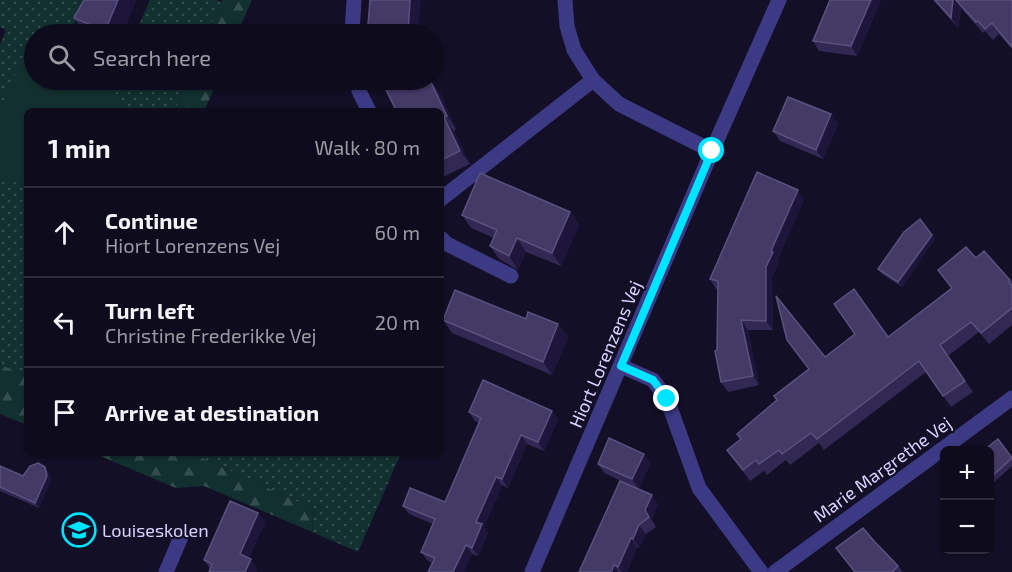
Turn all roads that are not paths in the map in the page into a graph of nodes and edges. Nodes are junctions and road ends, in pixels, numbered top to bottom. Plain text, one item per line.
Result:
1 (354, 0) edge
2 (565, 0) edge
3 (779, 0) edge
4 (353, 24) edge
5 (593, 80) junction
6 (359, 90) edge
7 (368, 108) edge
8 (712, 151) junction
9 (444, 197) edge
10 (444, 241) edge
11 (512, 276) dead end
12 (621, 366) junction
13 (1012, 398) edge
14 (181, 537) dead end
15 (166, 572) edge
16 (532, 572) edge
17 (761, 572) edge
18 (775, 572) edge

1 - 4 street
2 - 5 street
3 - 8 street, Hiort Lorenzens Vej
5 - 8 street
5 - 9 street
6 - 7 street
8 - 12 street, Hiort Lorenzens Vej
10 - 11 street
12 - 16 street, Hiort Lorenzens Vej
12 - 17 street
13 - 18 street, Marie Margrethe Vej
14 - 15 street

